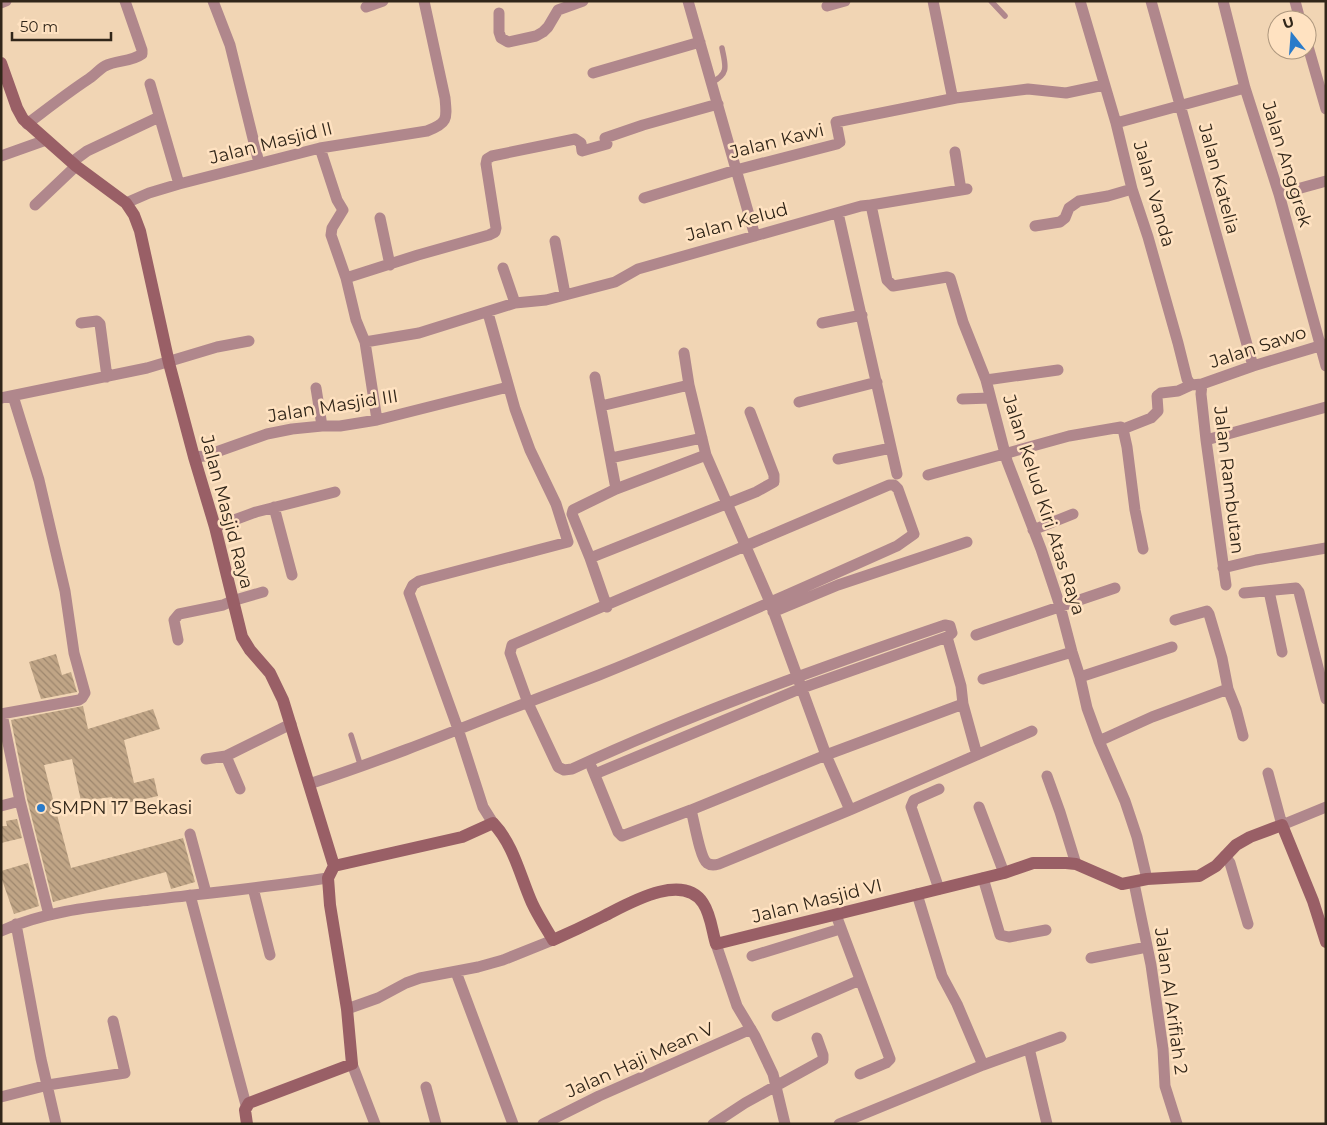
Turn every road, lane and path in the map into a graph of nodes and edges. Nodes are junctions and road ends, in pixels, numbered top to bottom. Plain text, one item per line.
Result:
1 (6, 1) edge
2 (125, 1) edge
3 (213, 1) edge
4 (383, 1) edge
5 (424, 1) edge
6 (583, 1) edge
7 (688, 1) edge
8 (845, 1) edge
9 (991, 1) edge
10 (1080, 1) edge
11 (1151, 1) edge
12 (1223, 1) edge
13 (936, 2) edge
14 (1, 3) edge
15 (827, 6) dead end
16 (366, 7) dead end
17 (499, 13) dead end
18 (1005, 16) dead end
19 (700, 42) junction
20 (722, 48) dead end
21 (1312, 60) edge
22 (1, 63) edge
23 (594, 73) dead end
24 (712, 82) junction
25 (150, 84) dead end
26 (1104, 85) junction
27 (1245, 88) junction
28 (956, 98) junction
29 (718, 104) junction
30 (1180, 106) junction
31 (1326, 109) edge
32 (159, 117) junction
33 (1116, 123) junction
34 (27, 124) junction
35 (46, 140) junction
36 (320, 148) junction
37 (955, 152) dead end
38 (1, 156) edge
39 (259, 163) junction
40 (74, 164) junction
41 (736, 170) junction
42 (1326, 181) edge
43 (179, 184) junction
44 (1132, 190) junction
45 (1279, 194) junction
46 (644, 198) dead end
47 (126, 202) junction
48 (34, 205) dead end
49 (871, 205) junction
50 (838, 213) junction
51 (380, 218) dead end
52 (1035, 226) dead end
53 (755, 236) junction
54 (555, 241) dead end
55 (390, 265) junction
56 (504, 268) dead end
57 (346, 278) junction
58 (565, 294) junction
59 (516, 303) junction
60 (488, 313) junction
61 (862, 315) junction
62 (81, 323) dead end
63 (822, 323) dead end
64 (249, 340) dead end
65 (365, 342) junction
66 (1323, 345) edge
67 (684, 352) dead end
68 (169, 363) junction
69 (1253, 366) junction
70 (1326, 366) edge
71 (1058, 370) dead end
72 (107, 377) junction
73 (595, 377) dead end
74 (986, 380) junction
75 (877, 382) junction
76 (1196, 384) junction
77 (689, 385) junction
78 (508, 387) junction
79 (316, 388) dead end
80 (13, 396) junction
81 (1, 398) edge
82 (990, 398) junction
83 (962, 399) dead end
84 (799, 402) dead end
85 (601, 406) junction
86 (1326, 407) edge
87 (750, 412) dead end
88 (377, 420) junction
89 (322, 426) junction
90 (1124, 429) junction
91 (702, 438) junction
92 (1206, 440) junction
93 (891, 448) junction
94 (1005, 453) junction
95 (706, 455) junction
96 (194, 457) junction
97 (611, 458) junction
98 (838, 459) dead end
99 (897, 474) dead end
100 (928, 476) dead end
101 (616, 489) junction
102 (335, 492) dead end
103 (726, 503) junction
104 (274, 507) junction
105 (1073, 514) dead end
106 (215, 527) junction
107 (1033, 530) junction
108 (967, 542) dead end
109 (746, 546) junction
110 (1326, 548) edge
111 (1143, 549) dead end
112 (590, 558) junction
113 (292, 575) dead end
114 (1115, 588) dead end
115 (1269, 590) junction
116 (263, 592) dead end
117 (1244, 592) dead end
118 (232, 601) junction
119 (1060, 606) junction
120 (606, 607) junction
121 (771, 607) junction
122 (1175, 620) dead end
123 (976, 634) dead end
124 (947, 638) junction
125 (178, 640) dead end
126 (1172, 647) dead end
127 (1072, 652) junction
128 (1282, 652) dead end
129 (797, 676) junction
130 (1080, 677) junction
131 (983, 679) dead end
132 (802, 688) junction
133 (1228, 689) junction
134 (1326, 699) edge
135 (528, 703) junction
136 (963, 704) junction
137 (2, 714) edge
138 (291, 724) junction
139 (458, 730) junction
140 (1032, 731) dead end
141 (351, 735) dead end
142 (1244, 736) dead end
143 (1099, 741) junction
144 (826, 755) junction
145 (977, 755) junction
146 (226, 756) junction
147 (206, 758) dead end
148 (589, 761) junction
149 (361, 767) junction
150 (1268, 773) dead end
151 (594, 774) junction
152 (1047, 776) dead end
153 (309, 784) junction
154 (240, 789) dead end
155 (939, 789) dead end
156 (20, 802) junction
157 (1, 806) edge
158 (979, 807) dead end
159 (1326, 807) edge
160 (691, 810) junction
161 (850, 810) junction
162 (492, 823) junction
163 (1282, 825) junction
164 (190, 834) dead end
165 (1225, 856) junction
166 (1076, 864) junction
167 (334, 866) junction
168 (1004, 873) junction
169 (328, 878) junction
170 (983, 878) junction
171 (1147, 879) junction
172 (1134, 883) junction
173 (253, 888) junction
174 (939, 889) junction
175 (206, 893) junction
176 (917, 894) junction
177 (190, 895) junction
178 (49, 915) junction
179 (836, 915) junction
180 (16, 924) junction
181 (1248, 924) dead end
182 (840, 929) junction
183 (1046, 930) dead end
184 (1, 931) edge
185 (553, 940) junction
186 (1326, 942) edge
187 (716, 944) junction
188 (1147, 947) junction
189 (270, 955) dead end
190 (752, 956) dead end
191 (1091, 958) dead end
192 (456, 972) junction
193 (860, 980) junction
194 (347, 1009) junction
195 (778, 1016) dead end
196 (113, 1021) dead end
197 (751, 1029) junction
198 (1062, 1037) dead end
199 (817, 1038) dead end
200 (1029, 1048) junction
201 (352, 1064) junction
202 (983, 1064) junction
203 (860, 1074) dead end
204 (48, 1085) junction
205 (426, 1087) dead end
206 (776, 1087) junction
207 (1, 1097) edge
208 (246, 1105) junction
209 (555, 1121) edge
210 (56, 1124) edge
211 (247, 1124) edge
212 (375, 1124) edge
213 (436, 1124) edge
214 (513, 1124) edge
215 (543, 1124) edge
216 (713, 1124) edge
217 (785, 1124) edge
218 (839, 1124) edge
219 (1047, 1124) edge
220 (1177, 1124) edge

1 - 14 street
2 - 34 street
3 - 39 street
4 - 16 street
5 - 36 street, Jalan Masjid II
6 - 17 street
7 - 19 street
8 - 15 street
9 - 18 lane
10 - 26 street, Jalan Vanda
11 - 30 street, Jalan Katelia
12 - 27 street, Jalan Anggrek
13 - 28 street
19 - 23 street
19 - 24 street
20 - 24 lane
21 - 31 street
22 - 34 street, Jalan Masjid Raya
24 - 29 street
25 - 32 street
26 - 28 street
26 - 33 street, Jalan Vanda
27 - 30 street
27 - 45 street, Jalan Anggrek
28 - 41 street, Jalan Kawi
29 - 41 street
29 - 55 street
30 - 33 street
30 - 69 street, Jalan Katelia
32 - 40 street
32 - 43 street
33 - 44 street, Jalan Vanda
34 - 35 street, Jalan Masjid Raya
35 - 38 street
35 - 40 street, Jalan Masjid Raya
36 - 39 street, Jalan Masjid II
36 - 57 street
37 - 49 street, Jalan Kelud
39 - 43 street, Jalan Masjid II
40 - 47 street, Jalan Masjid Raya
40 - 48 street
41 - 46 street, Jalan Kawi
41 - 53 street
42 - 45 street
43 - 47 street, Jalan Masjid II
44 - 52 street
44 - 76 street, Jalan Vanda
45 - 66 street, Jalan Anggrek
47 - 68 street, Jalan Masjid Raya
49 - 50 street, Jalan Kelud
49 - 74 street, Jalan Kelud Kiri Atas Raya
50 - 53 street, Jalan Kelud
50 - 61 street
51 - 55 street
53 - 58 street, Jalan Kelud
54 - 58 street
55 - 57 street
56 - 59 street
57 - 65 street
58 - 59 street
59 - 60 street
60 - 65 street
60 - 78 street
61 - 63 street
61 - 75 street
62 - 72 street
64 - 68 street
65 - 88 street
66 - 69 street, Jalan Sawo
66 - 70 street, Jalan Anggrek
67 - 77 street
68 - 72 street
68 - 96 street, Jalan Masjid Raya
69 - 76 street, Jalan Sawo
71 - 74 street
72 - 80 street
73 - 85 street
74 - 82 street, Jalan Kelud Kiri Atas Raya
75 - 84 street
75 - 93 street
76 - 90 street, Jalan Sawo
76 - 92 street, Jalan Rambutan
77 - 85 street
77 - 91 street
78 - 88 street, Jalan Masjid III
78 - 139 street
79 - 89 street
80 - 81 street
80 - 137 street
82 - 83 street
82 - 94 street, Jalan Kelud Kiri Atas Raya
85 - 97 street
86 - 92 street
87 - 103 street
88 - 89 street, Jalan Masjid III
89 - 96 street, Jalan Masjid III
90 - 94 street
90 - 111 street
91 - 95 street
91 - 97 street
92 - 110 street, Jalan Rambutan
93 - 98 street
93 - 99 street
94 - 100 street
94 - 107 street, Jalan Kelud Kiri Atas Raya
95 - 101 street
95 - 103 street
96 - 106 street, Jalan Masjid Raya
97 - 101 street
101 - 112 street
102 - 104 street
103 - 109 street
103 - 112 street
104 - 106 street
104 - 113 street
105 - 107 street
106 - 118 street, Jalan Masjid Raya
107 - 119 street, Jalan Kelud Kiri Atas Raya
108 - 121 street
109 - 120 street
109 - 121 street
109 - 121 street
112 - 120 street
114 - 119 street
115 - 117 street
115 - 128 street
115 - 134 street
116 - 118 street
118 - 125 street
118 - 138 street, Jalan Masjid Raya
119 - 123 street
119 - 127 street, Jalan Kelud Kiri Atas Raya
120 - 135 street
121 - 129 street
121 - 135 street
122 - 133 street
124 - 129 street
124 - 132 street
124 - 136 street
126 - 130 street
127 - 130 street, Jalan Kelud Kiri Atas Raya
127 - 131 street
129 - 132 street
129 - 148 street
130 - 143 street, Jalan Kelud Kiri Atas Raya
132 - 144 street
132 - 151 street
133 - 142 street
133 - 143 street
135 - 139 street
135 - 148 street
136 - 144 street
136 - 145 street
137 - 156 street
138 - 146 street
138 - 153 street, Jalan Masjid Raya
139 - 149 street
139 - 162 street
140 - 145 street
141 - 149 lane
143 - 171 street, Jalan Kelud Kiri Atas Raya
144 - 160 street
144 - 161 street
145 - 161 street
146 - 147 street
146 - 154 street
148 - 151 street
149 - 153 street
150 - 163 street
151 - 160 street
152 - 166 street
153 - 167 street, Jalan Masjid Raya
155 - 174 street
156 - 157 street
156 - 178 street
158 - 168 street
159 - 163 street, Jalan Masjid VI
160 - 161 street
162 - 167 street
162 - 185 street
163 - 165 street, Jalan Masjid VI
163 - 186 street
164 - 175 street
165 - 171 street, Jalan Masjid VI
165 - 181 street
166 - 168 street, Jalan Masjid VI
166 - 172 street, Jalan Masjid VI
167 - 169 street
168 - 170 street, Jalan Masjid VI
169 - 173 street
169 - 194 street
170 - 174 street, Jalan Masjid VI
170 - 183 street
171 - 172 street, Jalan Masjid VI
172 - 188 street, Jalan Al Arifiah 2
173 - 175 street
173 - 189 street
174 - 176 street, Jalan Masjid VI
175 - 177 street
176 - 179 street, Jalan Masjid VI
176 - 202 street
177 - 178 street
177 - 208 street
178 - 180 street
179 - 182 street
179 - 187 street, Jalan Masjid VI
180 - 184 street
180 - 204 street
182 - 190 street
182 - 193 street
185 - 187 street
185 - 192 street
187 - 197 street
188 - 191 street
188 - 220 street, Jalan Al Arifiah 2
192 - 194 street
192 - 214 street
193 - 195 street
193 - 203 street
194 - 201 street
196 - 204 street
197 - 206 street
197 - 209 street, Jalan Haji Mean V
198 - 200 street
199 - 206 street
200 - 202 street
200 - 219 street
201 - 208 street
201 - 212 street
202 - 218 street
204 - 207 street
204 - 210 street
205 - 213 street
206 - 216 street
206 - 217 street
208 - 211 street
209 - 215 street, Jalan Haji Mean V

